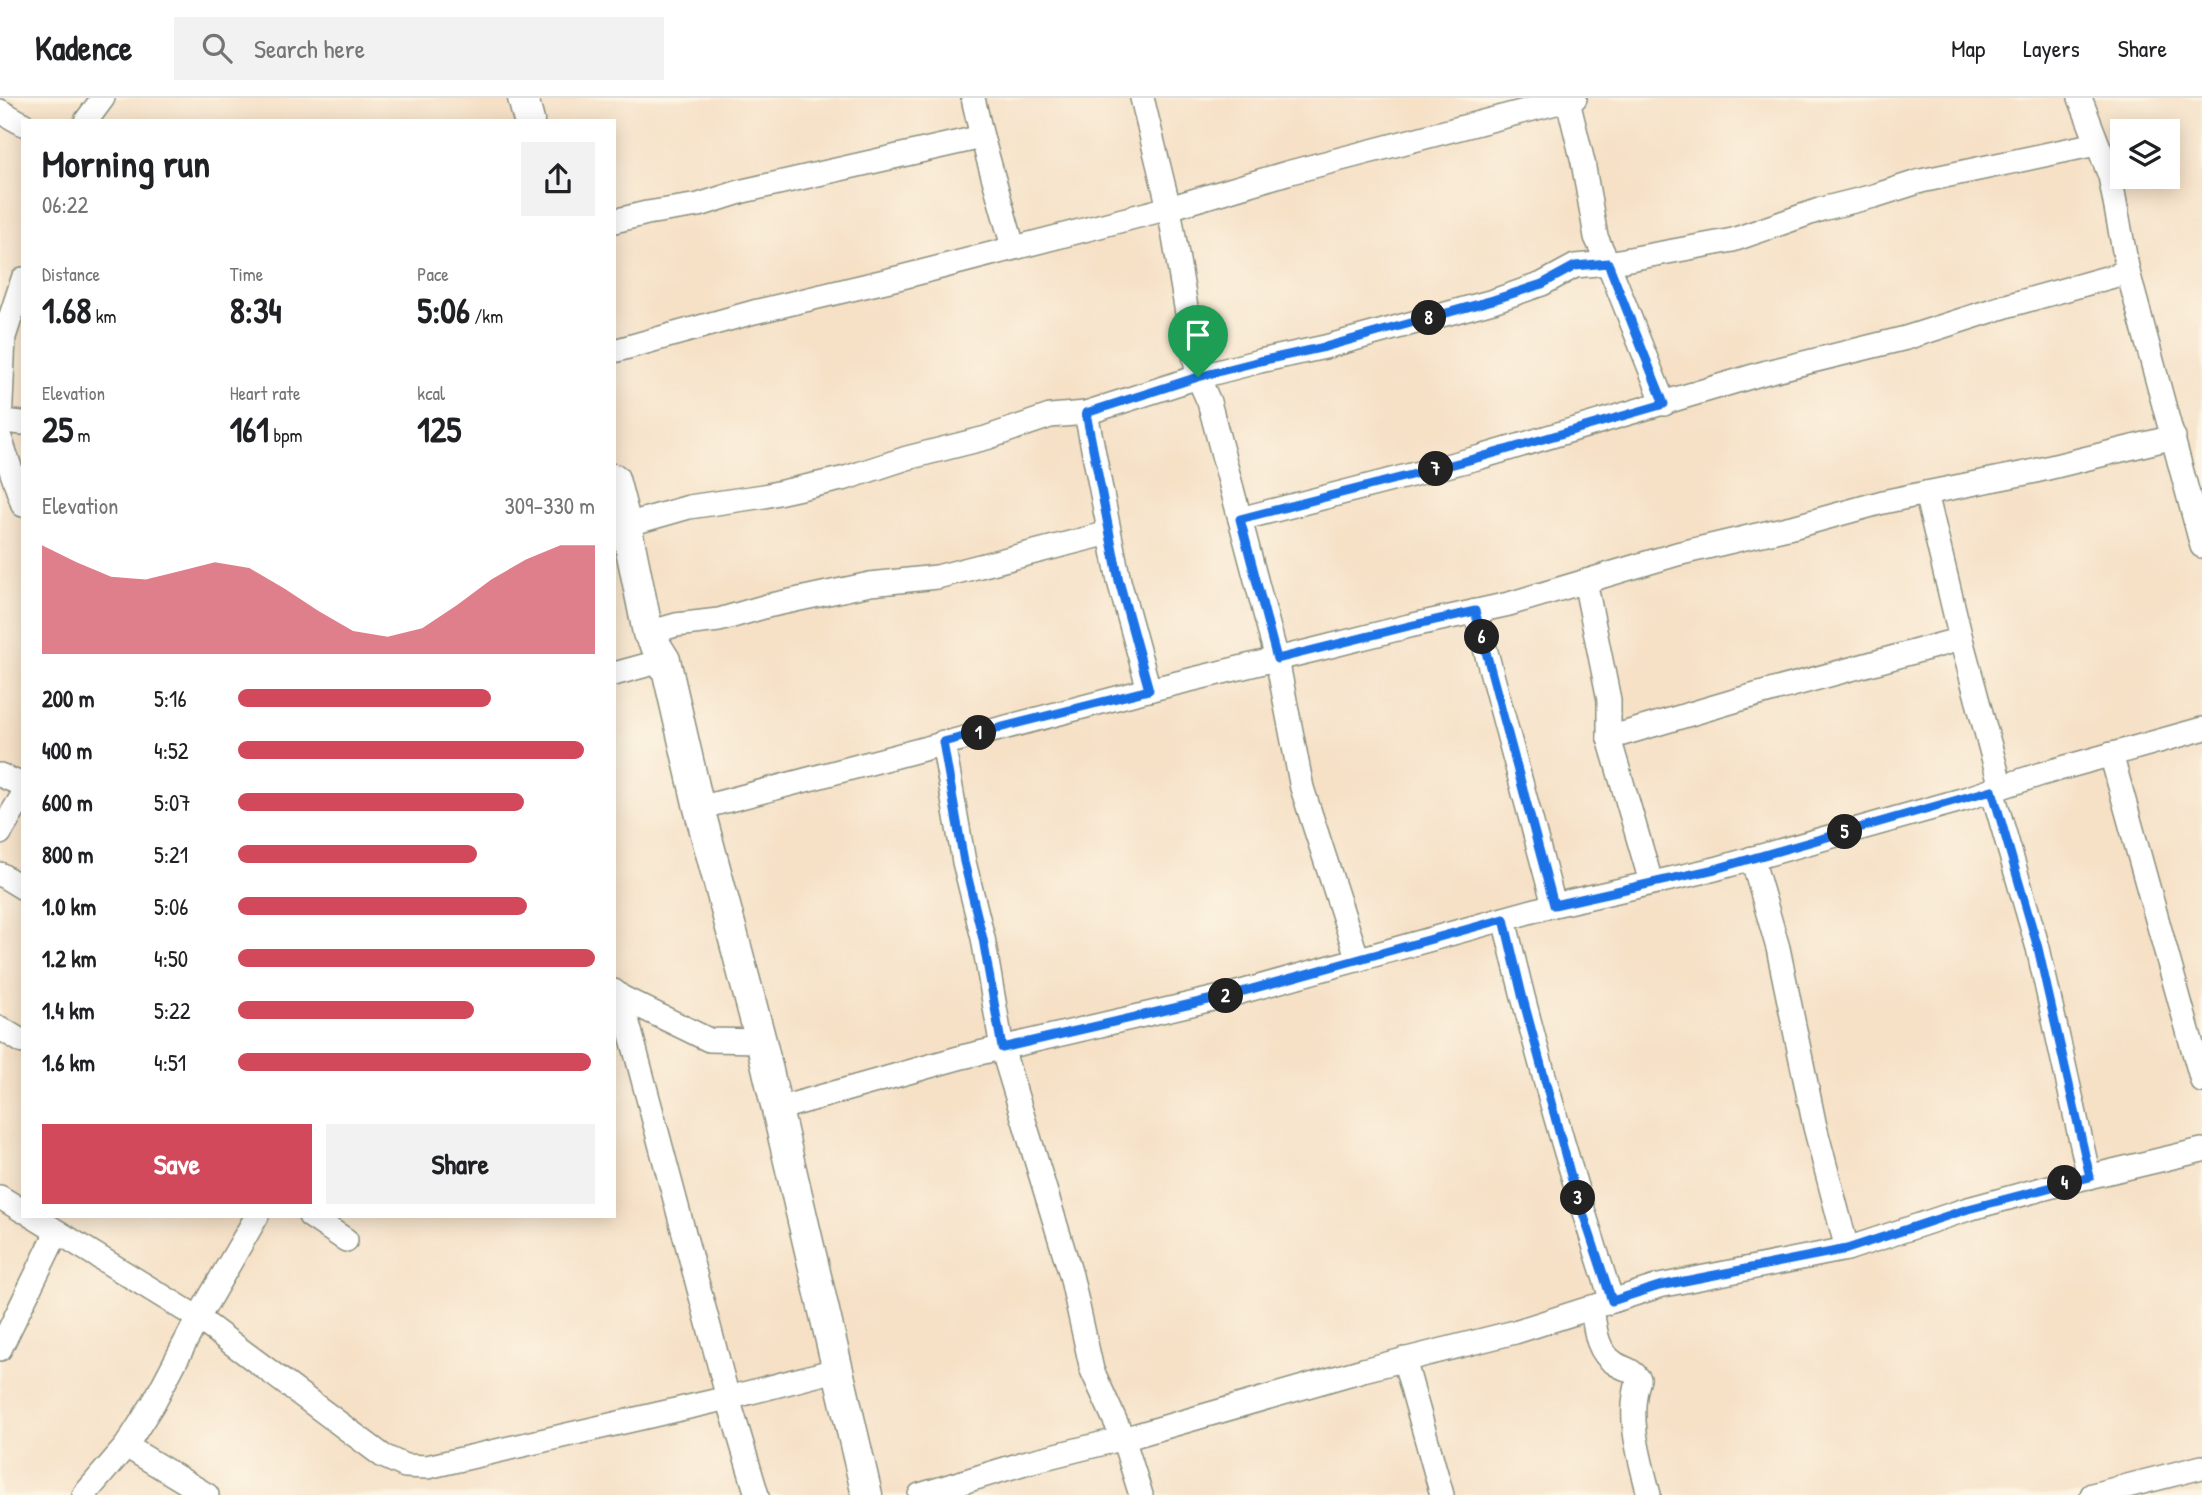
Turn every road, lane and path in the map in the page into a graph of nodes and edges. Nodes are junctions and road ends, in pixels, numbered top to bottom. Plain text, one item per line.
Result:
1 (103, 98) edge
2 (523, 98) edge
3 (972, 98) edge
4 (1142, 98) edge
5 (2080, 98) edge
6 (1572, 99) edge
7 (0, 111) edge
8 (87, 119) edge
9 (528, 119) edge
10 (21, 123) edge
11 (982, 137) junction
12 (2096, 144) junction
13 (1169, 208) junction
14 (616, 221) edge
15 (1013, 247) junction
16 (1608, 263) junction
17 (2128, 272) junction
18 (21, 285) edge
19 (2, 337) edge
20 (616, 350) edge
21 (1198, 377) junction
22 (1664, 404) junction
23 (1086, 413) junction
24 (0, 423) edge
25 (21, 423) edge
26 (2174, 437) junction
27 (0, 438) edge
28 (616, 487) edge
29 (1926, 493) junction
30 (21, 501) edge
31 (21, 504) edge
32 (0, 510) edge
33 (1240, 519) junction
34 (626, 525) junction
35 (1109, 533) junction
36 (2202, 546) edge
37 (1585, 581) junction
38 (1475, 611) junction
39 (648, 633) junction
40 (1961, 639) junction
41 (1277, 659) junction
42 (665, 660) junction
43 (616, 673) edge
44 (1149, 690) junction
45 (2202, 729) edge
46 (1609, 738) junction
47 (943, 742) junction
48 (2111, 754) junction
49 (0, 775) edge
50 (21, 784) edge
51 (1997, 788) junction
52 (21, 798) edge
53 (699, 808) junction
54 (0, 833) edge
55 (1752, 858) junction
56 (0, 874) edge
57 (1651, 882) junction
58 (21, 887) edge
59 (1554, 905) junction
60 (1504, 919) junction
61 (1357, 960) junction
62 (618, 994) edge
63 (0, 1028) edge
64 (21, 1041) edge
65 (761, 1041) junction
66 (1002, 1048) junction
67 (2202, 1081) edge
68 (777, 1109) junction
69 (2202, 1150) edge
70 (2090, 1177) junction
71 (0, 1196) edge
72 (21, 1210) edge
73 (35, 1218) edge
74 (256, 1218) edge
75 (313, 1218) edge
76 (57, 1232) junction
77 (346, 1240) dead end
78 (1847, 1249) junction
79 (1602, 1304) junction
80 (198, 1318) junction
81 (0, 1349) edge
82 (1404, 1359) junction
83 (836, 1370) junction
84 (728, 1398) junction
85 (1124, 1438) junction
86 (126, 1446) junction
87 (2202, 1467) edge
88 (84, 1495) edge
89 (207, 1495) edge
90 (757, 1495) edge
91 (867, 1495) edge
92 (920, 1495) edge
93 (1141, 1495) edge
94 (1442, 1495) edge
95 (1649, 1495) edge
96 (2092, 1495) edge

1 - 8 street
2 - 9 street
3 - 11 street
4 - 13 street
5 - 12 street
6 - 13 street
6 - 16 street
7 - 10 street
11 - 14 street
11 - 15 street
12 - 16 street
12 - 17 street
13 - 15 street
13 - 21 street
15 - 20 street
16 - 21 street
16 - 22 street
17 - 22 street
17 - 26 street
18 - 19 street
19 - 24 street
21 - 23 street
21 - 33 street
22 - 33 street
23 - 34 street
23 - 35 street
24 - 25 street
26 - 29 street
26 - 36 street
27 - 30 street
28 - 34 street
29 - 37 street
29 - 40 street
31 - 32 street
33 - 41 street
34 - 39 street
35 - 39 street
35 - 44 street
37 - 38 street
37 - 46 street
38 - 41 street
38 - 59 street
39 - 42 street
40 - 46 street
40 - 51 street
41 - 44 street
41 - 61 street
42 - 43 street
42 - 53 street
44 - 47 street
45 - 48 street
46 - 57 street
47 - 53 street
47 - 66 street
48 - 51 street
48 - 67 street
49 - 50 street
51 - 55 street
51 - 70 street
52 - 54 street
53 - 65 street
55 - 57 street
55 - 78 street
56 - 58 street
57 - 59 street
59 - 60 street
60 - 61 street
60 - 79 street
61 - 66 street
62 - 65 street
62 - 84 street
63 - 64 street
65 - 68 street
66 - 68 street
66 - 85 street
68 - 83 street
69 - 70 street
70 - 78 street
71 - 72 street
73 - 76 street
74 - 80 street
75 - 77 street
76 - 80 street
76 - 81 street
78 - 79 street
79 - 82 street
79 - 95 street
80 - 84 street
80 - 86 street
82 - 85 street
82 - 94 street
83 - 84 street
83 - 91 street
84 - 90 street
85 - 92 street
85 - 93 street
86 - 88 street
86 - 89 street
87 - 96 street

